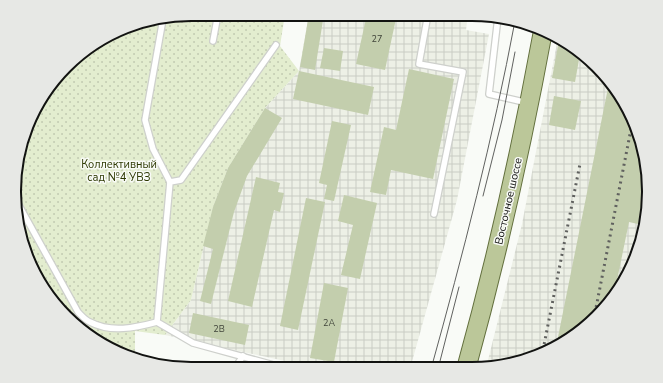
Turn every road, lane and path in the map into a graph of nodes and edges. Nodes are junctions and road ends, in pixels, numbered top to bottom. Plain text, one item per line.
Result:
1 (217, 21) edge
2 (427, 21) edge
3 (162, 23) edge
4 (497, 23) edge
5 (543, 37) edge
6 (213, 41) dead end
7 (276, 45) dead end
8 (530, 103) junction
9 (170, 182) junction
10 (22, 210) edge
11 (434, 214) dead end
12 (157, 322) junction
13 (243, 356) junction
14 (239, 362) edge
15 (264, 362) edge
16 (468, 362) edge

1 - 6 lane
2 - 11 lane
3 - 9 lane
4 - 8 lane
5 - 8 main road, Восточное шоссе
7 - 9 lane
8 - 16 main road, Восточное шоссе
9 - 12 lane
10 - 12 lane
12 - 13 lane
13 - 14 lane
13 - 15 lane

